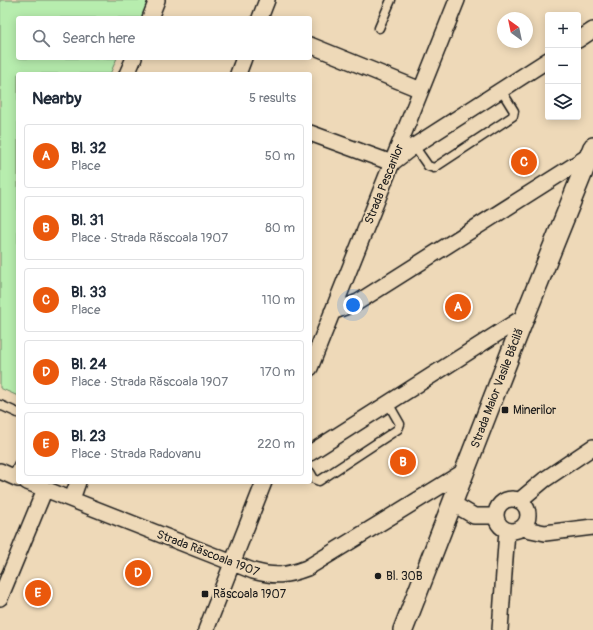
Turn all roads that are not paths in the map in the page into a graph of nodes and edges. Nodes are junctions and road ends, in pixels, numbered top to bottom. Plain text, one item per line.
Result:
1 (158, 0) edge
2 (267, 0) edge
3 (391, 0) edge
4 (457, 0) edge
5 (151, 16) edge
6 (261, 16) edge
7 (379, 28) dead end
8 (593, 30) edge
9 (581, 38) edge
10 (312, 46) edge
11 (133, 60) edge
12 (243, 60) edge
13 (545, 62) edge
14 (129, 72) edge
15 (239, 72) edge
16 (421, 90) junction
17 (501, 90) junction
18 (312, 134) edge
19 (414, 146) junction
20 (592, 151) edge
21 (392, 163) junction
22 (332, 312) junction
23 (525, 316) junction
24 (312, 363) edge
25 (388, 403) junction
26 (0, 406) edge
27 (16, 412) edge
28 (593, 447) edge
29 (312, 452) edge
30 (465, 471) junction
31 (312, 476) edge
32 (34, 484) edge
33 (77, 484) edge
34 (263, 484) edge
35 (45, 489) junction
36 (72, 499) junction
37 (519, 501) junction
38 (452, 503) junction
39 (496, 516) junction
40 (593, 527) edge
41 (514, 529) junction
42 (232, 563) junction
43 (0, 598) edge
44 (206, 630) edge
45 (403, 630) edge
46 (500, 630) edge

1 - 5 street
2 - 6 street
3 - 7 lane
4 - 16 street, Strada Pescarilor
8 - 9 street
10 - 16 street
11 - 14 street
12 - 15 street
13 - 17 street
16 - 21 street, Strada Pescarilor
17 - 19 street
17 - 19 lane
18 - 21 street
19 - 21 street
20 - 22 street
20 - 23 street, Strada Maior Vasile Băcilă
21 - 22 street, Strada Pescarilor
22 - 24 street, Strada Pescarilor
23 - 25 street
23 - 30 street, Strada Maior Vasile Băcilă
25 - 29 street
25 - 31 lane
26 - 27 lane
28 - 37 street
30 - 38 street, Strada Maior Vasile Băcilă
30 - 42 street, Strada Răscoala 1907
32 - 35 street, Strada Răscoala 1907
33 - 36 street
34 - 42 street
35 - 36 street, Strada Răscoala 1907
35 - 43 street
36 - 42 street, Strada Răscoala 1907
37 - 39 street
37 - 41 street
38 - 39 street
38 - 45 street, Strada Maior Vasile Băcilă
39 - 41 street
40 - 41 street
41 - 46 street
42 - 44 street

